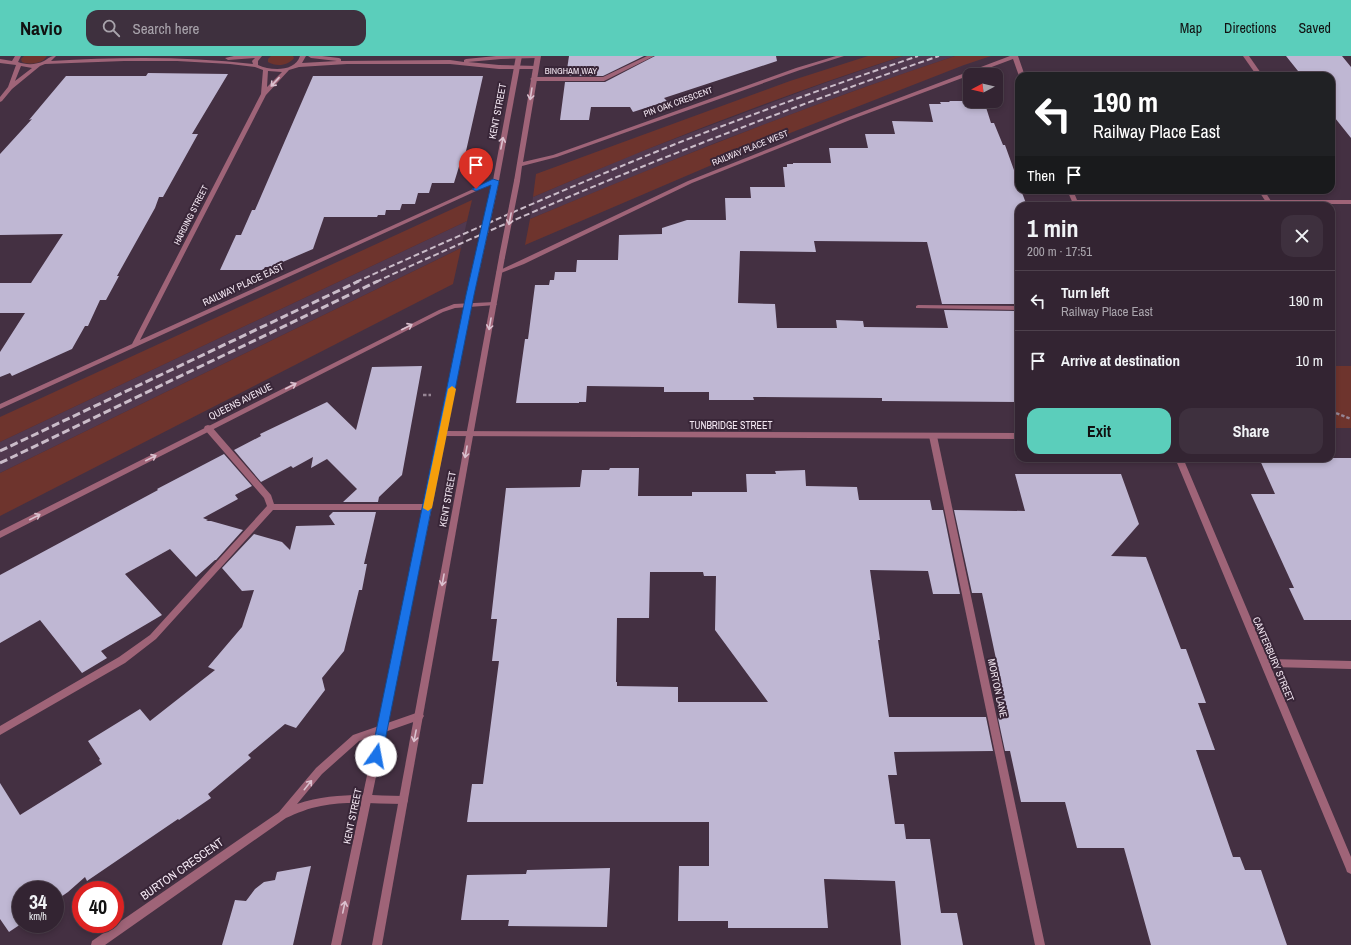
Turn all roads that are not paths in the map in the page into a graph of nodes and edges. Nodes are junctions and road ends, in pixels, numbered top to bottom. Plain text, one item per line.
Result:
1 (18, 56) edge
2 (53, 56) edge
3 (67, 56) edge
4 (258, 56) edge
5 (303, 56) edge
6 (311, 56) edge
7 (519, 56) edge
8 (537, 56) edge
9 (651, 56) edge
10 (842, 56) edge
11 (1014, 56) edge
12 (1246, 56) edge
13 (102, 59) junction
14 (207, 60) junction
15 (0, 62) edge
16 (347, 62) junction
17 (450, 62) junction
18 (45, 63) junction
19 (18, 64) junction
20 (38, 65) junction
21 (298, 65) junction
22 (256, 66) junction
23 (517, 67) junction
24 (536, 67) junction
25 (287, 69) junction
26 (266, 70) junction
27 (1020, 72) edge
28 (1257, 72) edge
29 (533, 79) junction
30 (10, 88) junction
31 (264, 94) junction
32 (0, 100) edge
33 (520, 165) junction
34 (495, 181) junction
35 (1264, 194) edge
36 (1268, 201) junction
37 (1204, 202) edge
38 (1351, 202) edge
39 (499, 272) junction
40 (494, 304) junction
41 (468, 305) junction
42 (918, 307) dead end
43 (1015, 308) edge
44 (135, 344) junction
45 (0, 407) edge
46 (208, 428) junction
47 (443, 434) junction
48 (469, 434) junction
49 (934, 436) junction
50 (1015, 436) edge
51 (1181, 462) edge
52 (271, 506) junction
53 (428, 507) junction
54 (0, 534) edge
55 (1264, 663) junction
56 (1351, 665) edge
57 (419, 716) junction
58 (382, 728) junction
59 (0, 732) edge
60 (367, 800) junction
61 (403, 800) junction
62 (282, 815) junction
63 (1351, 868) edge
64 (96, 945) edge
65 (336, 945) edge
66 (377, 945) edge
67 (1040, 945) edge

1 - 19 street
2 - 18 street
3 - 13 street
4 - 14 street
4 - 22 street
5 - 21 street
6 - 16 street
7 - 8 street
7 - 17 street
7 - 23 street, KENT STREET
8 - 24 street, KENT STREET
9 - 29 street, BINGHAM WAY
10 - 33 street, PIN OAK CRESCENT
11 - 27 street
11 - 39 street, RAILWAY PLACE WEST
12 - 28 street
13 - 14 street
13 - 18 street
14 - 22 street
15 - 19 street
16 - 17 street
16 - 21 street
17 - 23 street
18 - 20 street
19 - 20 street
19 - 30 street
20 - 30 street
21 - 25 street
22 - 26 street
23 - 24 street
34 -> 23 street, KENT STREET
24 - 29 street, KENT STREET
25 - 26 street
25 -> 31 street, HARDING STREET
26 - 31 street, HARDING STREET
29 -> 33 street, KENT STREET
30 - 32 street
31 - 44 street, HARDING STREET
33 -> 39 street, KENT STREET, bridge
34 - 41 street, KENT STREET, bridge
34 - 44 street, RAILWAY PLACE EAST
35 - 36 street
36 - 37 street
36 - 38 street
39 - 40 street, KENT STREET
40 - 41 street, QUEENS AVENUE
40 -> 48 street, KENT STREET
46 -> 41 street, QUEENS AVENUE
41 - 47 street, KENT STREET
42 - 43 street
44 - 45 street, RAILWAY PLACE EAST
46 - 52 street
54 -> 46 street, QUEENS AVENUE
47 - 48 street, TUNBRIDGE STREET
47 - 53 street, KENT STREET
48 - 49 street, TUNBRIDGE STREET
48 -> 57 street, KENT STREET
49 - 50 street, TUNBRIDGE STREET
49 - 67 street, MORTON LANE
51 - 55 street, CANTERBURY STREET
52 - 53 street
52 - 59 street
53 - 58 street, KENT STREET
55 - 56 street
55 - 63 street, CANTERBURY STREET
57 - 58 street, BURTON CRESCENT
57 -> 61 street, KENT STREET
58 - 60 street, KENT STREET
62 -> 58 street, BURTON CRESCENT
60 - 61 street, BURTON CRESCENT
60 - 62 street, BURTON CRESCENT
65 -> 60 street, KENT STREET
61 - 66 street, KENT STREET
62 - 64 street, BURTON CRESCENT

